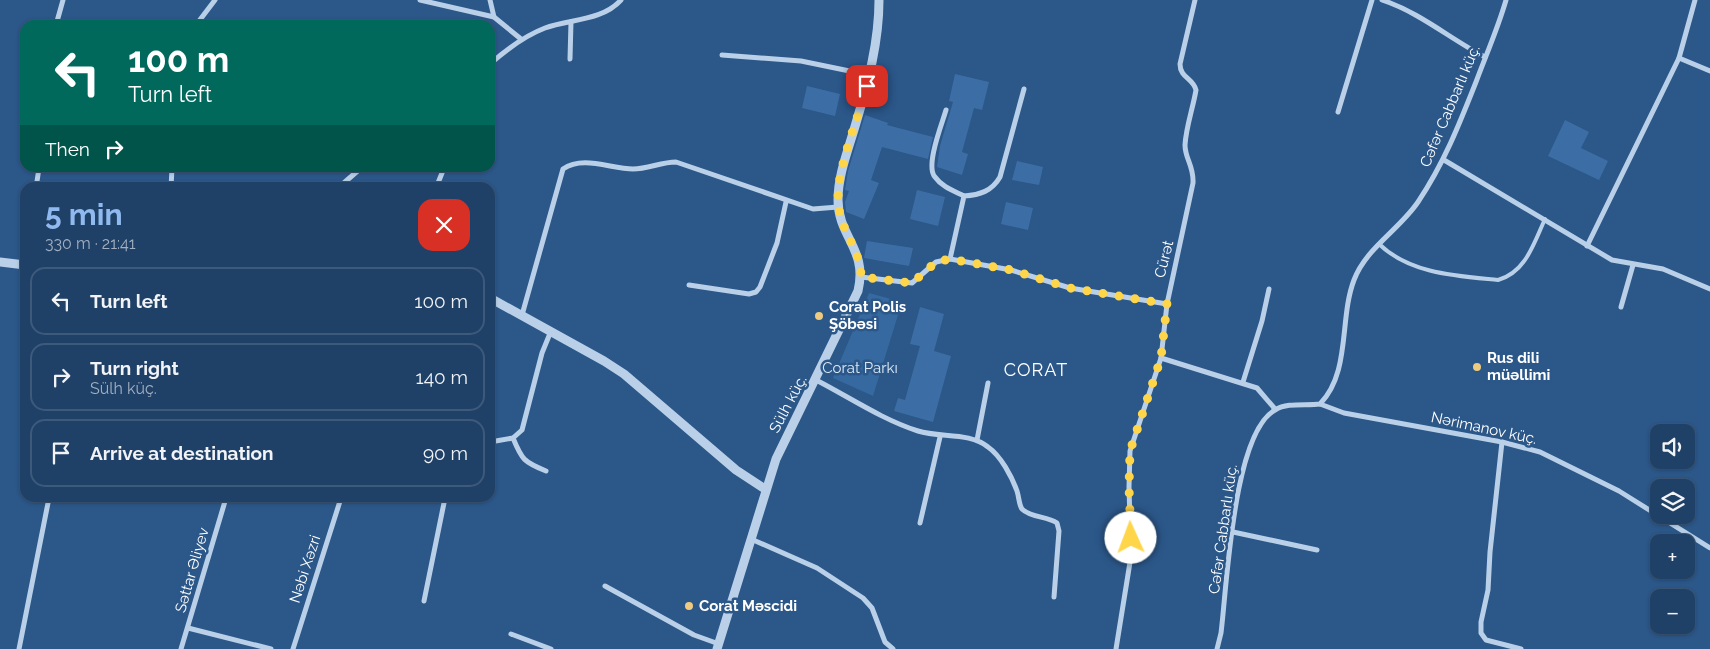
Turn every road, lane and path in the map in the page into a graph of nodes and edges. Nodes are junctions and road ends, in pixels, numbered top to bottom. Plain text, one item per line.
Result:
1 (63, 0) edge
2 (214, 0) edge
3 (420, 0) edge
4 (490, 0) edge
5 (621, 0) edge
6 (879, 0) edge
7 (1195, 0) edge
8 (1372, 0) edge
9 (1382, 0) edge
10 (1506, 0) edge
11 (1695, 0) edge
12 (494, 17) junction
13 (57, 20) edge
14 (200, 20) edge
15 (571, 22) junction
16 (521, 39) junction
17 (722, 55) dead end
18 (1485, 58) junction
19 (1679, 58) junction
20 (495, 60) edge
21 (570, 60) dead end
22 (1710, 71) edge
23 (870, 75) junction
24 (1024, 89) dead end
25 (946, 110) dead end
26 (1338, 112) dead end
27 (1444, 160) junction
28 (356, 172) edge
29 (345, 182) edge
30 (964, 196) junction
31 (786, 202) junction
32 (838, 207) junction
33 (1545, 219) junction
34 (1379, 244) junction
35 (1587, 246) junction
36 (950, 259) junction
37 (0, 262) edge
38 (20, 265) edge
39 (1633, 265) junction
40 (861, 277) junction
41 (689, 285) dead end
42 (1269, 288) dead end
43 (1710, 289) edge
44 (495, 301) edge
45 (1167, 304) junction
46 (1621, 307) dead end
47 (522, 315) junction
48 (551, 331) junction
49 (1161, 358) junction
50 (816, 380) junction
51 (1242, 382) junction
52 (988, 383) dead end
53 (1320, 404) junction
54 (1275, 410) junction
55 (940, 437) junction
56 (513, 438) junction
57 (977, 440) junction
58 (495, 441) edge
59 (1502, 442) junction
60 (546, 470) dead end
61 (765, 489) junction
62 (48, 502) edge
63 (225, 502) edge
64 (340, 502) edge
65 (444, 502) edge
66 (920, 523) dead end
67 (1233, 532) junction
68 (750, 538) junction
69 (1710, 548) edge
70 (1317, 550) dead end
71 (605, 586) dead end
72 (1054, 597) dead end
73 (424, 601) dead end
74 (188, 628) junction
75 (511, 634) dead end
76 (718, 647) edge
77 (19, 649) edge
78 (181, 649) edge
79 (271, 649) edge
80 (293, 649) edge
81 (551, 649) edge
82 (893, 649) edge
83 (1116, 649) edge
84 (1217, 649) edge
85 (1521, 649) edge

1 - 13 street
2 - 14 street
3 - 12 street
4 - 12 street
5 - 15 street
6 - 23 street, Sülh küç.
7 - 45 street, Cürət
8 - 26 street
9 - 18 street
10 - 18 street, Cəfər Cabbarlı küç.
11 - 19 street
12 - 16 street
15 - 16 street
15 - 21 street
16 - 20 street
17 - 23 street
18 - 27 street, Cəfər Cabbarlı küç.
19 - 22 street
19 - 35 street
23 - 32 street, Sülh küç.
24 - 30 street
25 - 30 street
27 - 33 street
27 - 34 street, Cəfər Cabbarlı küç.
28 - 29 street
30 - 36 street
31 - 32 street
31 - 41 street
31 - 47 street
32 - 40 street, Sülh küç.
33 - 34 lane
33 - 35 street
34 - 53 street, Cəfər Cabbarlı küç.
35 - 39 street
36 - 40 street
36 - 45 street
37 - 38 street
39 - 43 street
39 - 46 street
40 - 50 street, Sülh küç.
42 - 51 street
44 - 47 street
45 - 49 street, Cürət
47 - 48 street
48 - 56 street
48 - 61 street
49 - 51 street
49 - 83 street, Cürət
50 - 55 street
50 - 61 street, Sülh küç.
51 - 54 street
52 - 57 street
53 - 54 street
53 - 59 street, Nərimanov küç.
54 - 67 street, Cəfər Cabbarlı küç.
55 - 57 street
55 - 66 street
56 - 58 street
56 - 60 street
57 - 72 street
59 - 69 street, Nərimanov küç.
59 - 85 street
61 - 68 street, Sülh küç.
62 - 77 street
63 - 74 street, Səttar Əliyev
64 - 80 street, Nəbi Xəzri
65 - 73 street
67 - 70 street
67 - 84 street, Cəfər Cabbarlı küç.
68 - 76 street, Sülh küç.
68 - 82 street
71 - 76 street
74 - 78 street, Səttar Əliyev
74 - 79 street
75 - 81 street

